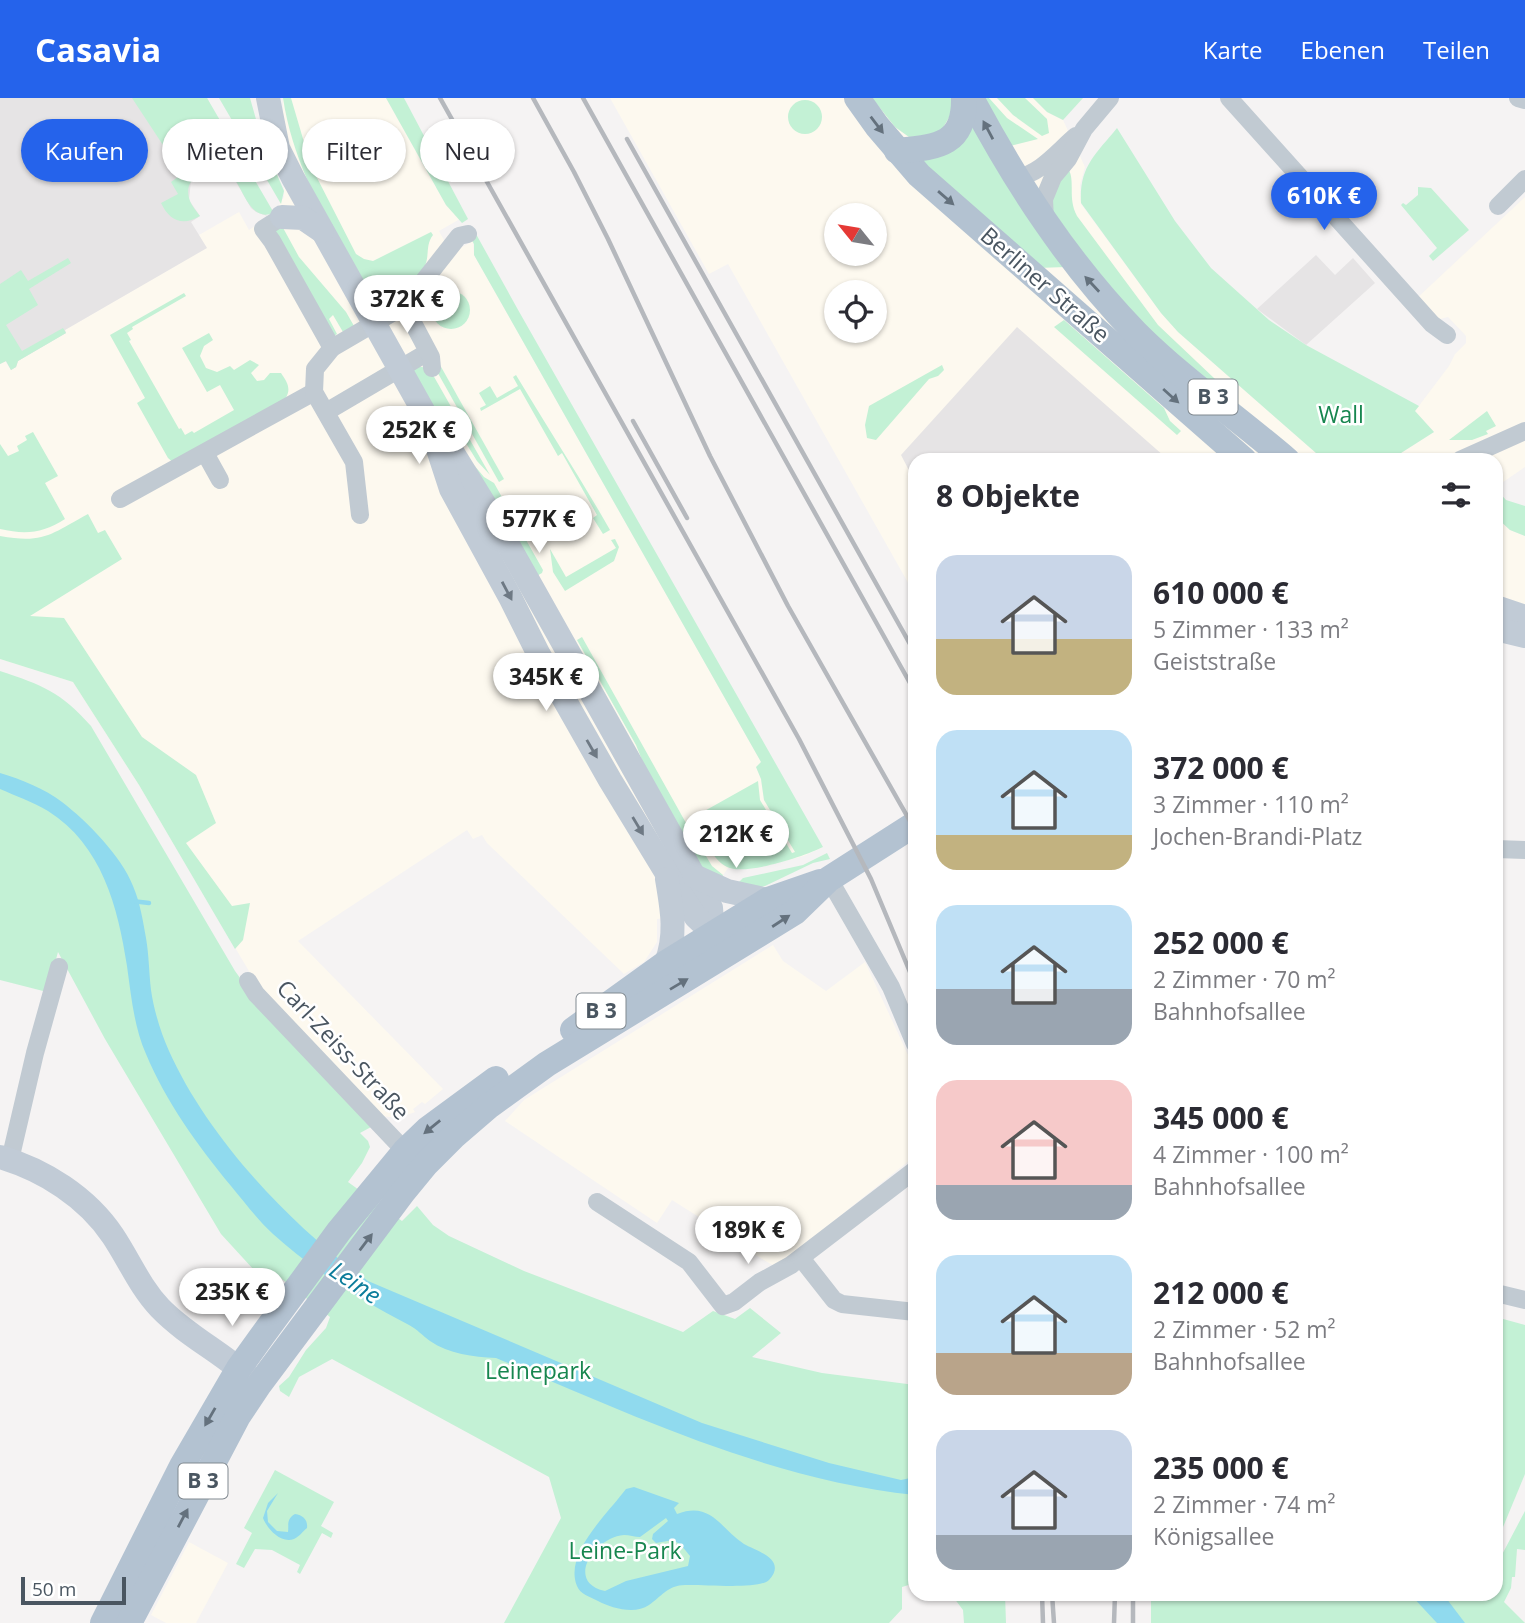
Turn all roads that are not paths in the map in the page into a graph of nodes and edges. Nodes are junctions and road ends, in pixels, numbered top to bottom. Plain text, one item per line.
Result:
1 (857, 98) edge
2 (964, 98) edge
3 (971, 98) edge
4 (1110, 98) edge
5 (1230, 98) edge
6 (1518, 98) edge
7 (1525, 100) edge
8 (267, 102) edge
9 (1084, 129) junction
10 (897, 151) junction
11 (293, 178) junction
12 (1015, 178) junction
13 (1525, 179) edge
14 (1498, 206) dead end
15 (1045, 222) junction
16 (272, 223) junction
17 (323, 232) junction
18 (468, 233) dead end
19 (404, 306) junction
20 (427, 309) dead end
21 (1447, 335) dead end
22 (332, 348) junction
23 (314, 392) junction
24 (326, 412) junction
25 (1525, 431) edge
26 (435, 432) junction
27 (205, 453) junction
28 (1236, 453) edge
29 (1279, 453) edge
30 (1476, 453) edge
31 (1492, 453) edge
32 (220, 480) dead end
33 (120, 499) dead end
34 (360, 515) dead end
35 (1503, 609) edge
36 (546, 614) junction
37 (1525, 617) edge
38 (524, 625) junction
39 (1503, 631) edge
40 (1525, 636) edge
41 (908, 828) edge
42 (1503, 849) edge
43 (1525, 850) edge
44 (666, 872) junction
45 (694, 877) junction
46 (829, 879) junction
47 (768, 900) junction
48 (720, 944) junction
49 (666, 963) junction
50 (59, 967) dead end
51 (248, 981) dead end
52 (908, 1027) edge
53 (405, 1151) junction
54 (5, 1158) edge
55 (908, 1175) edge
56 (384, 1195) junction
57 (597, 1202) dead end
58 (801, 1258) junction
59 (1503, 1295) edge
60 (1525, 1300) edge
61 (908, 1311) edge
62 (249, 1377) junction
63 (103, 1623) edge
64 (130, 1623) edge

1 -> 10 main road, Berliner Straße / B 3
2 - 10 main road
12 -> 3 main road, Berliner Straße / B 3
4 - 9 street
5 - 21 street
6 - 7 street
8 - 11 main road
9 - 12 street
9 - 15 street
10 -> 28 main road, Berliner Straße / B 3
11 - 16 main road
11 - 17 main road
12 - 15 main road, Berliner Straße / B 3
13 - 14 street
29 -> 15 main road, Berliner Straße / B 3
16 - 17 main road
16 - 22 street
17 - 26 main road
18 - 19 street
19 - 20 street
19 - 22 street
19 - 24 street
22 - 23 street
23 - 24 street
23 - 27 street
24 - 34 street
25 - 30 street
25 - 31 street
26 - 36 main road
26 -> 38 main road
27 - 32 street
27 - 33 street
35 - 37 main road
36 - 38 main road
36 - 45 main road
38 -> 44 main road
39 - 40 main road
41 - 46 main road, B 3
42 - 43 street
44 - 48 main road
44 - 49 main road
45 - 47 main road
45 - 48 main road
46 - 47 main road, B 3
48 -> 46 main road, B 3
46 - 52 street
47 - 48 main road, B 3
48 - 49 main road, B 3
56 -> 48 main road, B 3
49 -> 53 main road, B 3
50 - 54 street
51 - 53 street, Carl-Zeiss-Straße
53 - 56 main road, B 3
54 - 62 main road
55 - 58 street
62 -> 56 main road, B 3
56 - 62 main road, B 3
57 - 58 street
58 - 61 street
59 - 60 street
62 -> 63 main road, B 3
64 -> 62 main road, B 3

